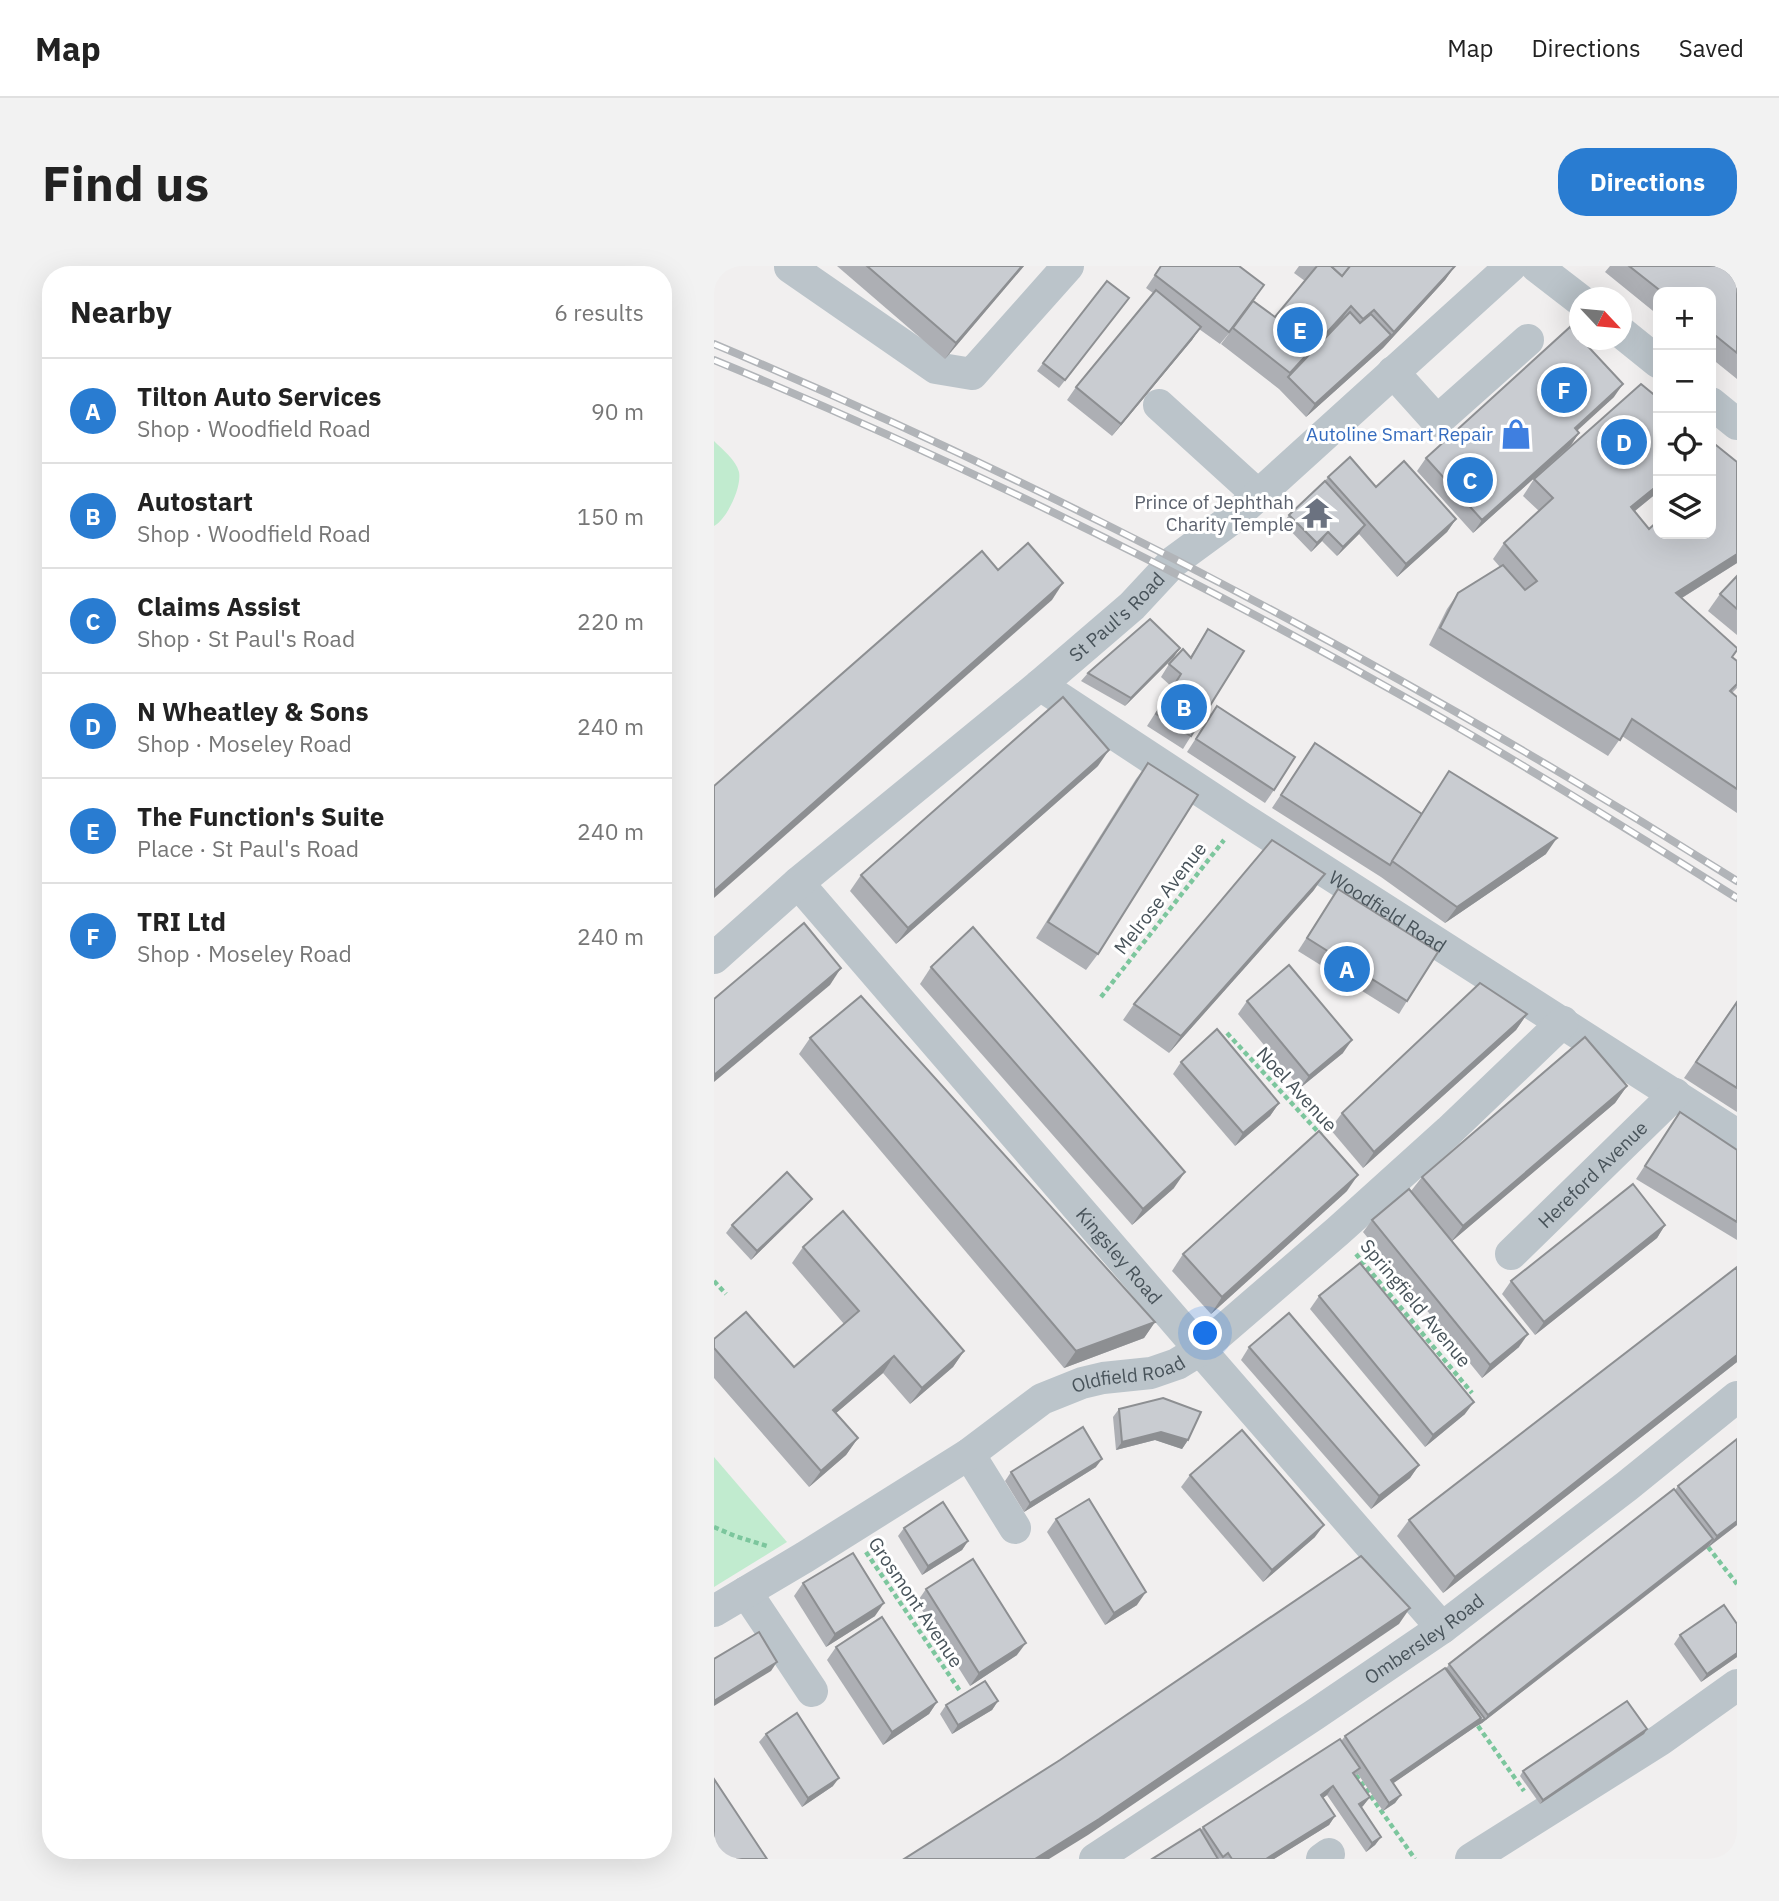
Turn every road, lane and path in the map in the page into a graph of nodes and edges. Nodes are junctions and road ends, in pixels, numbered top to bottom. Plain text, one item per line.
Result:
1 (791, 266) edge
2 (1068, 266) edge
3 (1511, 266) edge
4 (1536, 266) edge
5 (1569, 292) edge
6 (1528, 340) dead end
7 (1632, 341) edge
8 (1653, 358) edge
9 (1393, 372) junction
10 (1159, 405) dead end
11 (1716, 407) edge
12 (1737, 424) edge
13 (1258, 495) junction
14 (1040, 685) junction
15 (1242, 818) junction
16 (798, 883) junction
17 (714, 958) edge
18 (1101, 996) dead end
19 (1563, 1022) junction
20 (1227, 1033) dead end
21 (1675, 1094) junction
22 (1737, 1135) edge
23 (1329, 1144) edge
24 (1338, 1231) junction
25 (1511, 1254) dead end
26 (714, 1281) edge
27 (726, 1294) dead end
28 (1200, 1350) junction
29 (1472, 1393) dead end
30 (1737, 1397) edge
31 (970, 1454) junction
32 (714, 1527) edge
33 (850, 1528) junction
34 (1015, 1528) dead end
35 (1708, 1547) edge
36 (805, 1557) junction
37 (1737, 1584) edge
38 (746, 1592) junction
39 (714, 1611) edge
40 (1442, 1628) junction
41 (1737, 1685) edge
42 (812, 1691) dead end
43 (960, 1691) dead end
44 (1478, 1726) edge
45 (1356, 1775) edge
46 (1541, 1815) junction
47 (1095, 1859) edge
48 (1415, 1859) edge
49 (1471, 1859) edge

1 - 2 street
3 - 9 street, St Paul's Road
4 - 5 street
6 - 9 street
7 - 8 street
9 - 13 street, St Paul's Road
10 - 13 street
11 - 12 street
13 - 14 street, St Paul's Road
14 - 15 street, Woodfield Road
14 - 16 street, St Paul's Road
15 - 18 path, Melrose Avenue
15 - 19 street, Woodfield Road
16 - 17 street, St Paul's Road
16 - 28 street, Kingsley Road
19 - 21 street, Woodfield Road
19 - 24 street, Oldfield Road
20 - 23 path, Noel Avenue
21 - 22 street, Woodfield Road
21 - 25 street, Hereford Avenue
24 - 28 street, Oldfield Road
24 - 29 path, Springfield Avenue
26 - 27 path
28 - 31 street, Oldfield Road
28 - 40 street, Kingsley Road
30 - 40 street, Ombersley Road
31 - 33 street, Oldfield Road
31 - 34 street
32 - 36 path
33 - 36 street, Oldfield Road
33 - 43 path, Grosmont Avenue
35 - 37 path
36 - 38 street, Oldfield Road
38 - 39 street, Oldfield Road
38 - 42 street
40 - 47 street, Ombersley Road
41 - 46 street
44 - 46 path
45 - 48 path
46 - 49 street

